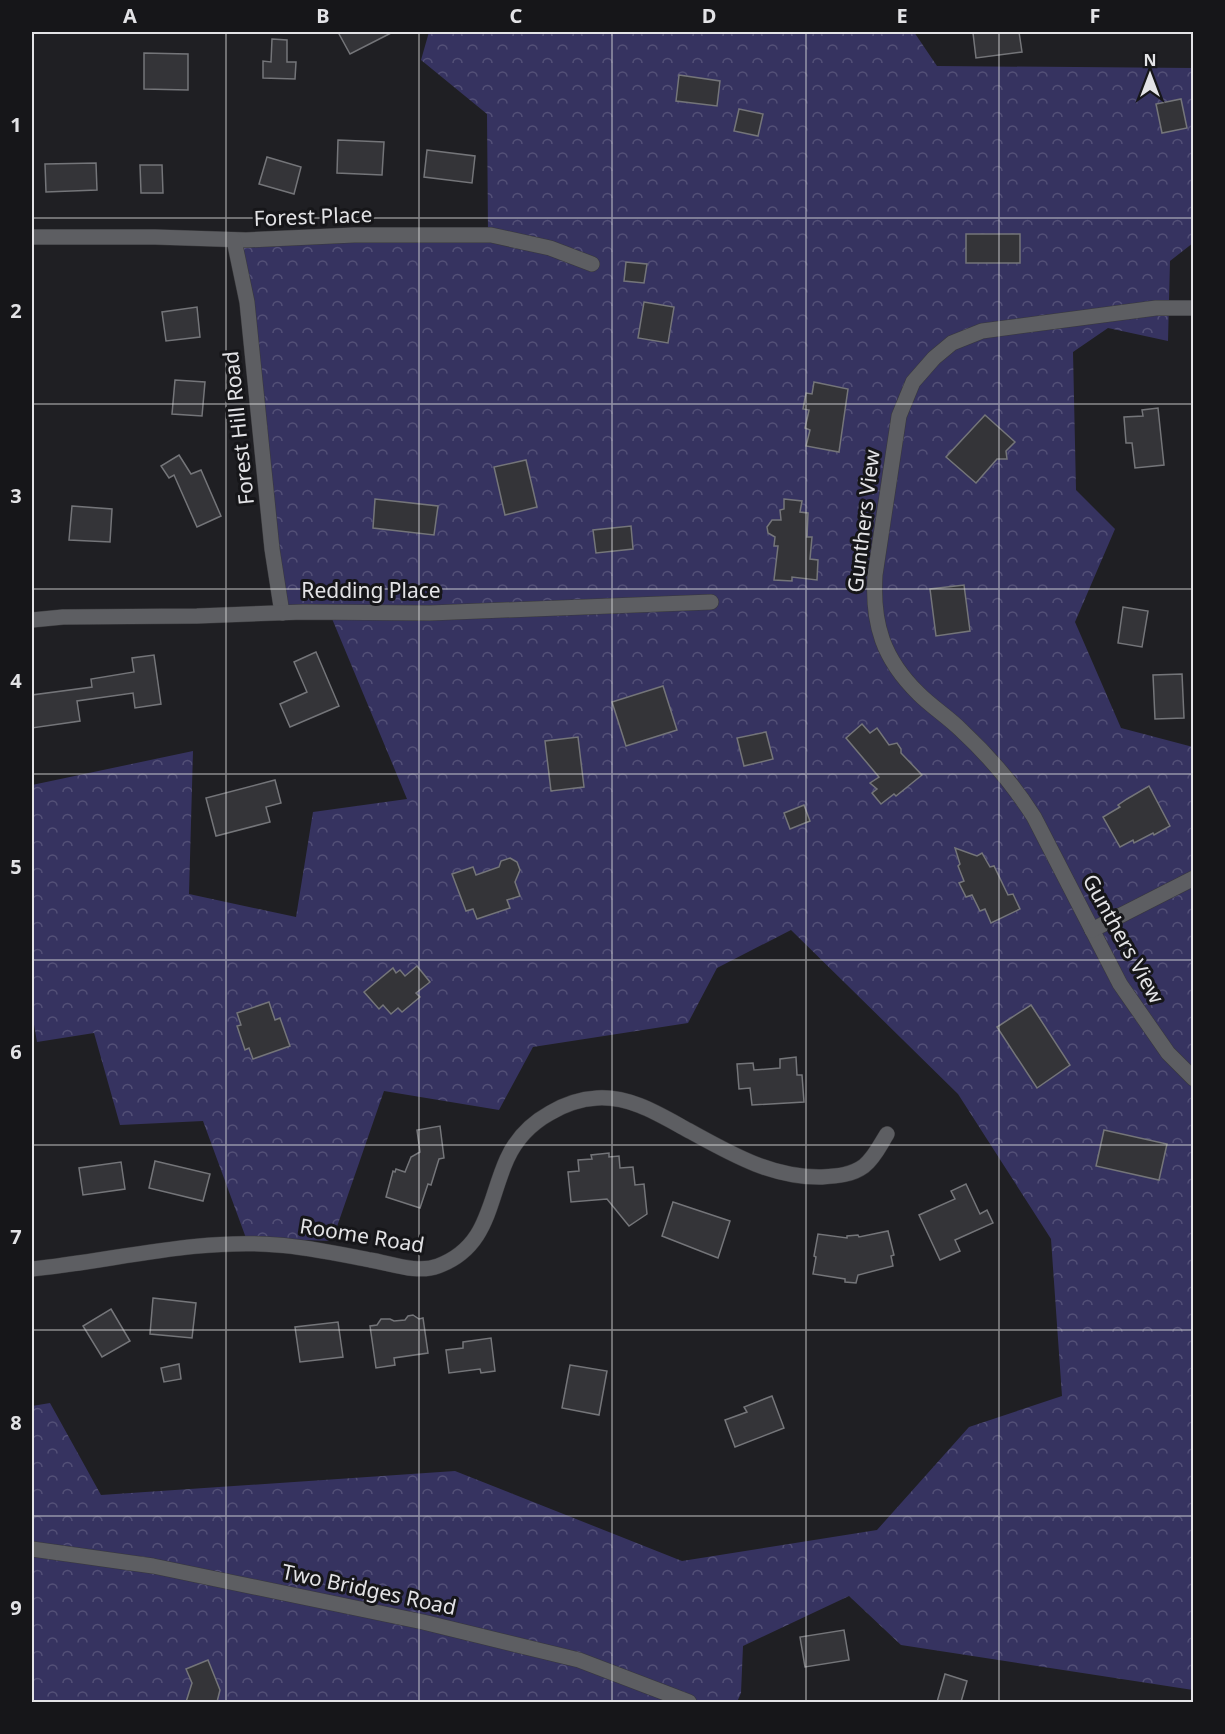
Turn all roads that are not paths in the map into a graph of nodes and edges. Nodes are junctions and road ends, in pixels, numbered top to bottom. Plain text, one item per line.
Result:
1 (32, 237) edge
2 (234, 240) junction
3 (592, 264) dead end
4 (1194, 308) edge
5 (711, 602) dead end
6 (282, 613) junction
7 (32, 620) edge
8 (1194, 878) edge
9 (1092, 930) junction
10 (1194, 1079) edge
11 (887, 1134) dead end
12 (32, 1269) edge
13 (32, 1548) edge
14 (690, 1702) edge

1 - 2 street, Forest Place
2 - 3 street, Forest Place
2 - 6 street, Forest Hill Road
4 - 9 street, Gunthers View
5 - 6 street, Redding Place
6 - 7 street, Redding Place
8 - 9 street
9 - 10 street, Gunthers View
11 - 12 street, Roome Road
13 - 14 street, Two Bridges Road

